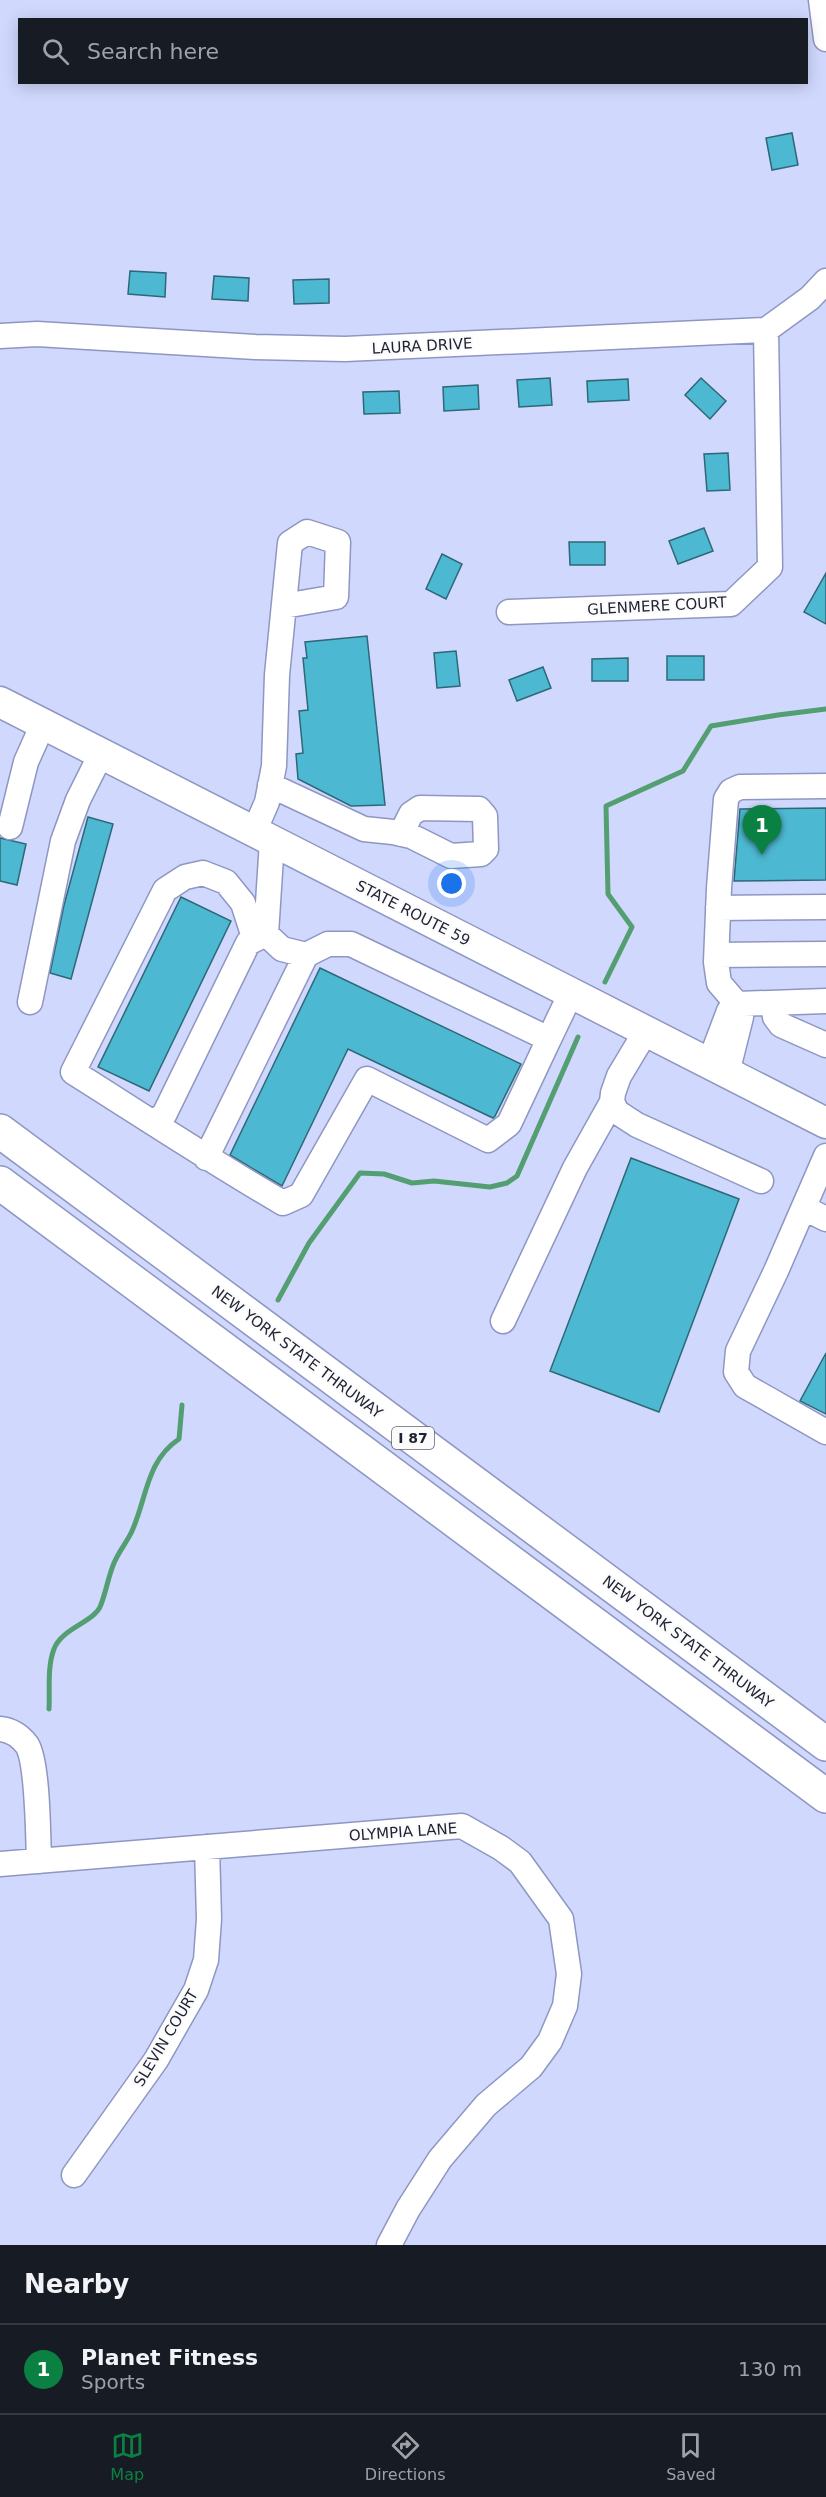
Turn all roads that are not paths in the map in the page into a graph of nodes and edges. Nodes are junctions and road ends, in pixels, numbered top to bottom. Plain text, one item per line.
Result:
1 (821, 0) edge
2 (826, 39) edge
3 (826, 282) edge
4 (766, 330) junction
5 (0, 336) edge
6 (284, 606) dead end
7 (509, 612) dead end
8 (2, 711) edge
9 (43, 724) junction
10 (101, 754) junction
11 (270, 785) junction
12 (826, 786) edge
13 (10, 827) dead end
14 (401, 834) dead end
15 (263, 836) junction
16 (826, 907) edge
17 (718, 908) junction
18 (266, 934) junction
19 (826, 954) edge
20 (306, 955) junction
21 (717, 955) junction
22 (571, 993) junction
23 (826, 1001) edge
24 (30, 1002) dead end
25 (773, 1003) junction
26 (737, 1004) junction
27 (646, 1031) junction
28 (549, 1039) junction
29 (826, 1045) edge
30 (718, 1068) junction
31 (612, 1102) junction
32 (153, 1122) junction
33 (826, 1123) edge
34 (0, 1131) edge
35 (826, 1156) edge
36 (206, 1158) junction
37 (761, 1181) dead end
38 (0, 1183) edge
39 (804, 1208) junction
40 (826, 1219) edge
41 (503, 1321) dead end
42 (826, 1432) edge
43 (0, 1729) edge
44 (826, 1744) edge
45 (826, 1796) edge
46 (207, 1847) junction
47 (39, 1861) junction
48 (0, 1864) edge
49 (74, 2175) dead end
50 (389, 2245) edge

1 - 2 street
3 - 4 street
4 - 5 street, LAURA DRIVE
4 - 7 street, GLENMERE COURT
6 - 11 street
8 - 9 main road, STATE ROUTE 59
9 - 10 main road, STATE ROUTE 59
9 - 13 street
10 - 15 main road, STATE ROUTE 59
10 - 24 street
11 - 14 street
11 - 15 street
12 - 17 street
15 - 18 street
15 - 22 main road, STATE ROUTE 59
16 - 17 street
17 - 21 street
18 - 20 street
18 - 32 street
18 - 32 street
19 - 21 street
20 - 28 street
20 - 36 street
21 - 26 street
22 - 27 main road, STATE ROUTE 59
22 - 28 street
23 - 25 street
25 - 26 street
25 - 29 street
26 - 30 street
27 - 30 main road, STATE ROUTE 59
27 - 31 street
28 - 36 street
30 - 33 main road, STATE ROUTE 59
31 - 37 street
31 - 41 street
32 - 36 street
34 - 44 highway, NEW YORK STATE THRUWAY / I 87
35 - 39 street
38 - 45 highway, I 87
39 - 40 street
39 - 42 street
43 - 47 street
46 - 47 street, OLYMPIA LANE
46 - 49 street, SLEVIN COURT
46 - 50 street, OLYMPIA LANE
47 - 48 street, OLYMPIA LANE

